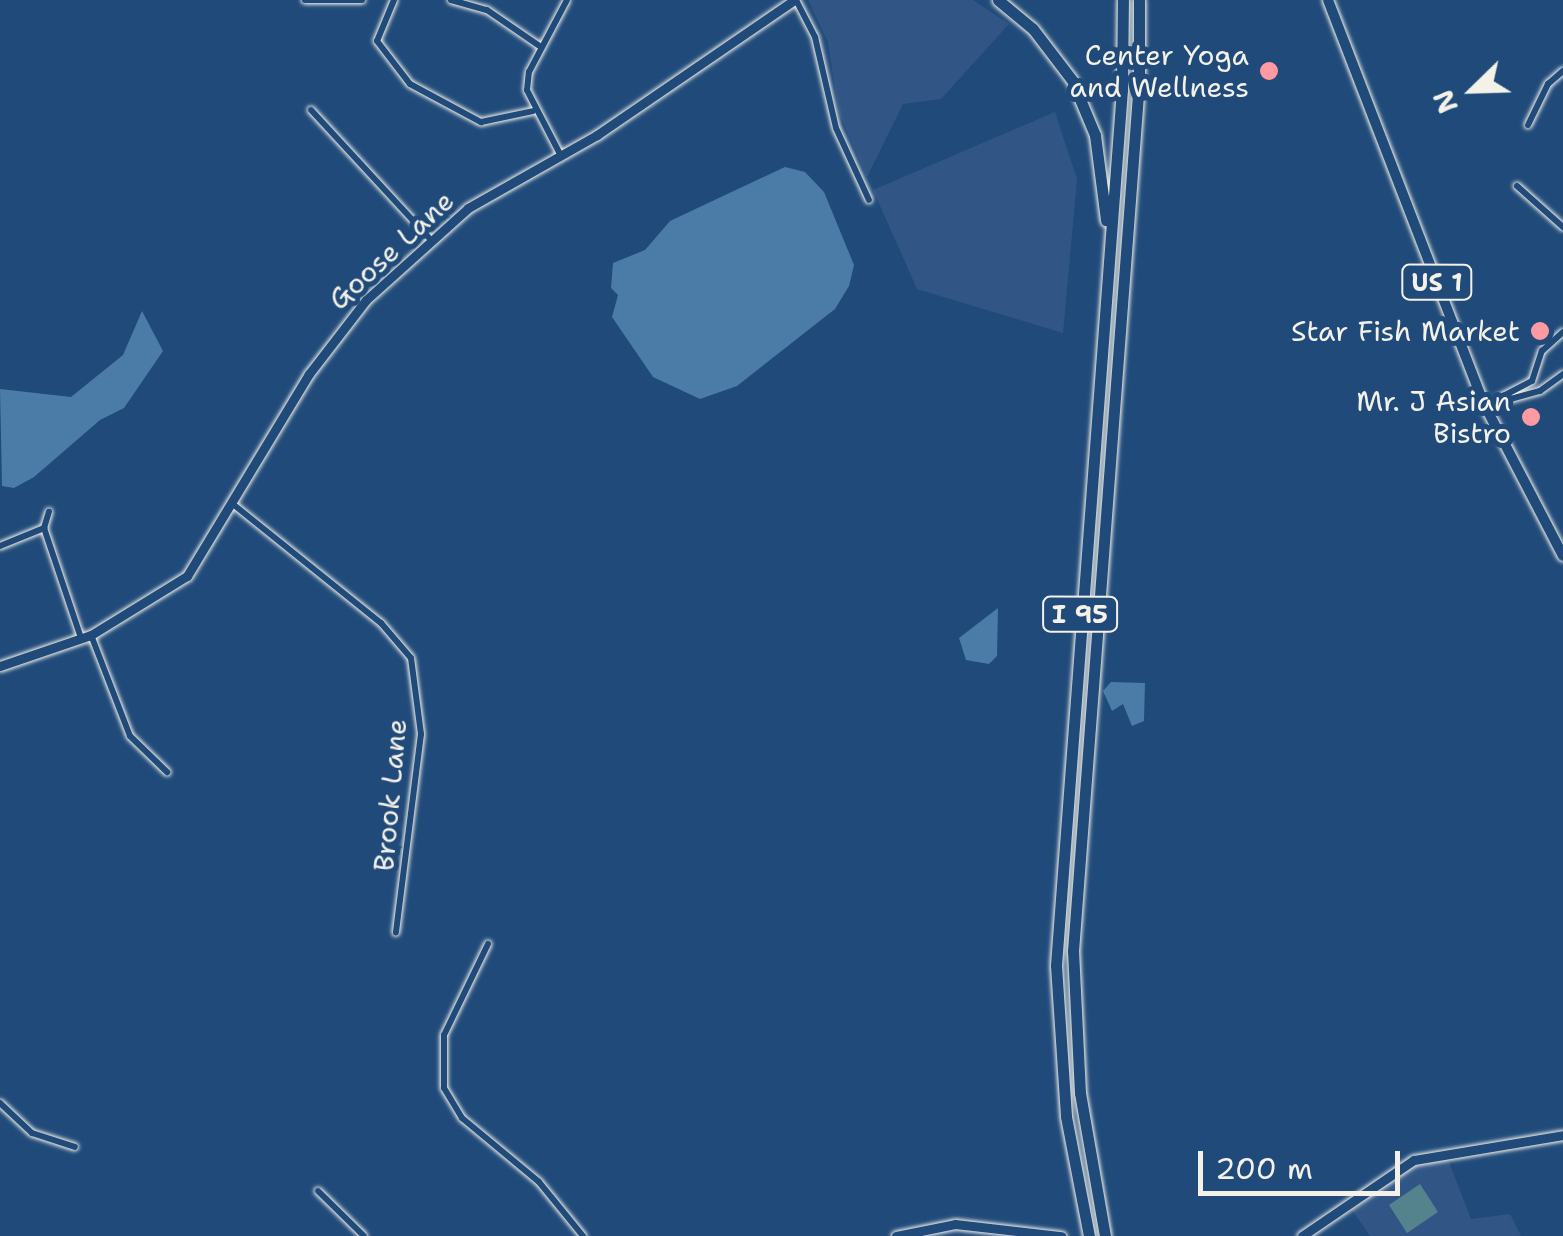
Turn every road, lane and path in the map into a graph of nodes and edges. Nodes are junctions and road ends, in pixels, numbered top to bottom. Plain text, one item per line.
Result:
1 (304, 0) edge
2 (362, 0) edge
3 (394, 0) edge
4 (451, 0) edge
5 (567, 0) edge
6 (998, 0) edge
7 (1122, 0) edge
8 (1139, 0) edge
9 (1328, 0) edge
10 (791, 1) edge
11 (541, 47) junction
12 (1563, 71) edge
13 (311, 110) dead end
14 (532, 111) junction
15 (1528, 124) dead end
16 (560, 154) junction
17 (1517, 186) dead end
18 (869, 200) dead end
19 (1563, 228) edge
20 (432, 241) junction
21 (1106, 309) junction
22 (1563, 332) edge
23 (1563, 374) edge
24 (1485, 406) junction
25 (234, 504) junction
26 (50, 512) dead end
27 (44, 528) junction
28 (0, 546) edge
29 (1563, 556) edge
30 (86, 637) junction
31 (0, 666) edge
32 (167, 772) dead end
33 (396, 932) dead end
34 (488, 944) dead end
35 (0, 1103) edge
36 (1563, 1135) edge
37 (75, 1147) dead end
38 (318, 1191) dead end
39 (1088, 1232) edge
40 (364, 1236) edge
41 (583, 1236) edge
42 (896, 1236) edge
43 (1062, 1236) edge
44 (1106, 1236) edge
45 (1302, 1236) edge

1 - 2 street
3 - 14 street
4 - 11 street
5 - 11 street
6 - 21 highway
7 - 21 highway, I 95
8 - 44 highway, I 95
9 - 24 main road, US 1
10 - 16 street, Goose Lane
10 - 18 street
11 - 14 street
12 - 15 street
13 - 20 street
14 - 16 street
16 - 20 street, Goose Lane
17 - 19 street
20 - 25 street, Goose Lane
21 - 39 highway, I 95
22 - 24 street
23 - 24 street
24 - 29 main road, US 1
25 - 30 street, Goose Lane
25 - 33 street, Brook Lane
26 - 27 street
27 - 28 street
27 - 30 street
30 - 31 street, Goose Lane
30 - 32 street
34 - 41 street
35 - 37 street
36 - 45 street
38 - 40 street
42 - 43 street

